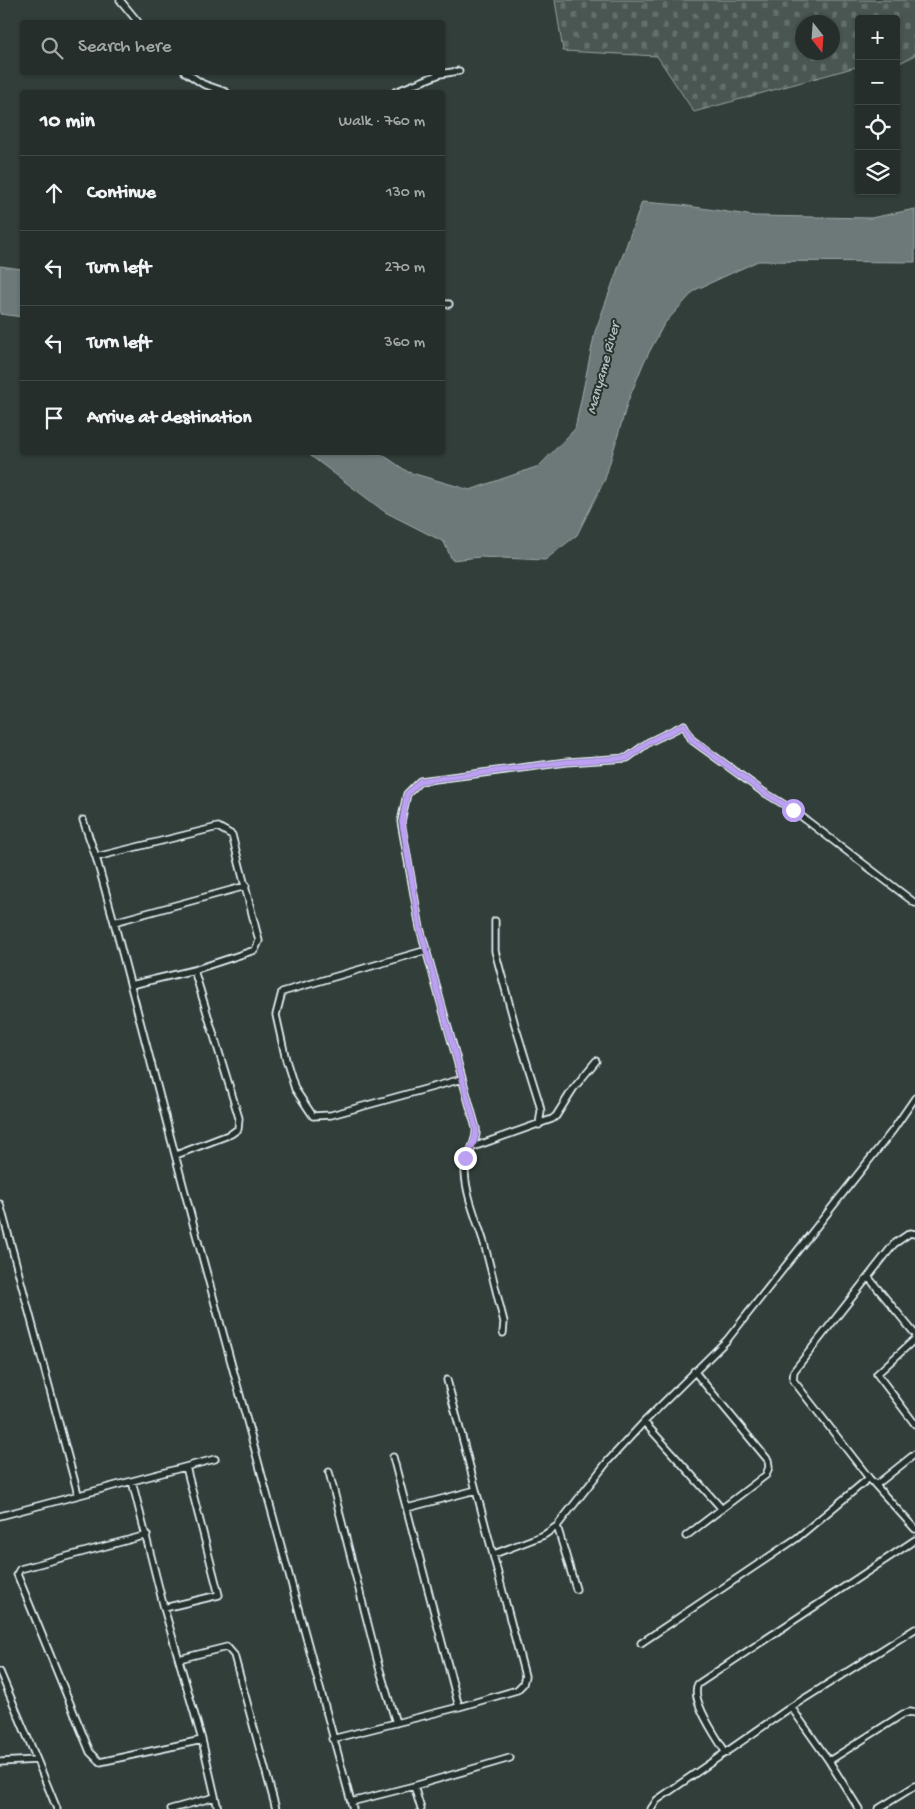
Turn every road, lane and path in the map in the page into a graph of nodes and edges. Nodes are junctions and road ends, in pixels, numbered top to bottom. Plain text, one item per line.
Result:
1 (120, 0) edge
2 (136, 20) edge
3 (459, 70) dead end
4 (445, 73) edge
5 (190, 75) edge
6 (438, 75) edge
7 (220, 90) edge
8 (400, 90) edge
9 (83, 820) dead end
10 (96, 857) junction
11 (246, 886) junction
12 (915, 903) edge
13 (495, 921) dead end
14 (114, 922) junction
15 (427, 950) junction
16 (194, 970) junction
17 (131, 985) junction
18 (596, 1061) dead end
19 (462, 1079) junction
20 (915, 1098) edge
21 (540, 1125) junction
22 (472, 1147) junction
23 (176, 1155) junction
24 (0, 1204) edge
25 (915, 1234) edge
26 (869, 1278) junction
27 (503, 1333) dead end
28 (915, 1334) edge
29 (915, 1339) edge
30 (694, 1371) junction
31 (447, 1380) dead end
32 (644, 1422) junction
33 (915, 1424) edge
34 (915, 1454) edge
35 (392, 1457) dead end
36 (215, 1459) dead end
37 (186, 1467) junction
38 (329, 1472) dead end
39 (869, 1478) junction
40 (132, 1481) junction
41 (876, 1485) junction
42 (476, 1490) junction
43 (78, 1494) junction
44 (407, 1508) junction
45 (722, 1510) junction
46 (0, 1516) edge
47 (557, 1526) junction
48 (915, 1529) edge
49 (147, 1535) junction
50 (686, 1536) dead end
51 (915, 1540) edge
52 (494, 1554) junction
53 (576, 1589) dead end
54 (164, 1608) junction
55 (915, 1629) edge
56 (641, 1643) dead end
57 (179, 1659) junction
58 (0, 1672) edge
59 (459, 1707) junction
60 (791, 1708) junction
61 (915, 1713) edge
62 (396, 1723) junction
63 (332, 1739) junction
64 (202, 1740) junction
65 (726, 1752) junction
66 (510, 1758) dead end
67 (37, 1760) junction
68 (829, 1761) junction
69 (0, 1762) edge
70 (414, 1786) junction
71 (915, 1786) edge
72 (215, 1798) junction
73 (351, 1802) junction
74 (57, 1809) edge
75 (171, 1809) edge
76 (218, 1809) edge
77 (276, 1809) edge
78 (353, 1809) edge
79 (421, 1809) edge
80 (652, 1809) edge
81 (859, 1809) edge
82 (878, 1809) edge

1 - 2 street
3 - 4 street
5 - 7 street
6 - 8 street
9 - 10 street
10 - 11 street
10 - 14 street
11 - 14 street
11 - 16 street
12 - 15 street
13 - 21 street
14 - 17 street
15 - 19 street
15 - 19 street
16 - 17 street
16 - 23 street
17 - 23 street
18 - 21 street
19 - 22 street
20 - 30 street
21 - 22 street
22 - 27 street
23 - 63 street
24 - 43 street
25 - 26 street
26 - 28 street
26 - 39 street
29 - 33 street
30 - 32 street
30 - 45 street
31 - 42 street
32 - 45 street
32 - 47 street
34 - 41 street
35 - 44 street
36 - 37 street
37 - 40 street
37 - 54 street
38 - 62 street
39 - 41 street
39 - 56 street
40 - 43 street
40 - 49 street
41 - 48 street
42 - 44 street
42 - 52 street
43 - 46 street
44 - 59 street
45 - 50 street
47 - 52 street
47 - 53 street
49 - 54 street
49 - 64 street
51 - 65 street
52 - 59 street
54 - 57 street
55 - 60 street
57 - 64 street
57 - 77 street
58 - 67 street
59 - 62 street
60 - 65 street
60 - 68 street
61 - 68 street
62 - 63 street
63 - 73 street
64 - 72 street
65 - 80 street
66 - 70 street
67 - 69 street
67 - 74 street
68 - 81 street
70 - 73 street
70 - 79 street
71 - 82 street
72 - 75 street
72 - 76 street
73 - 78 street

